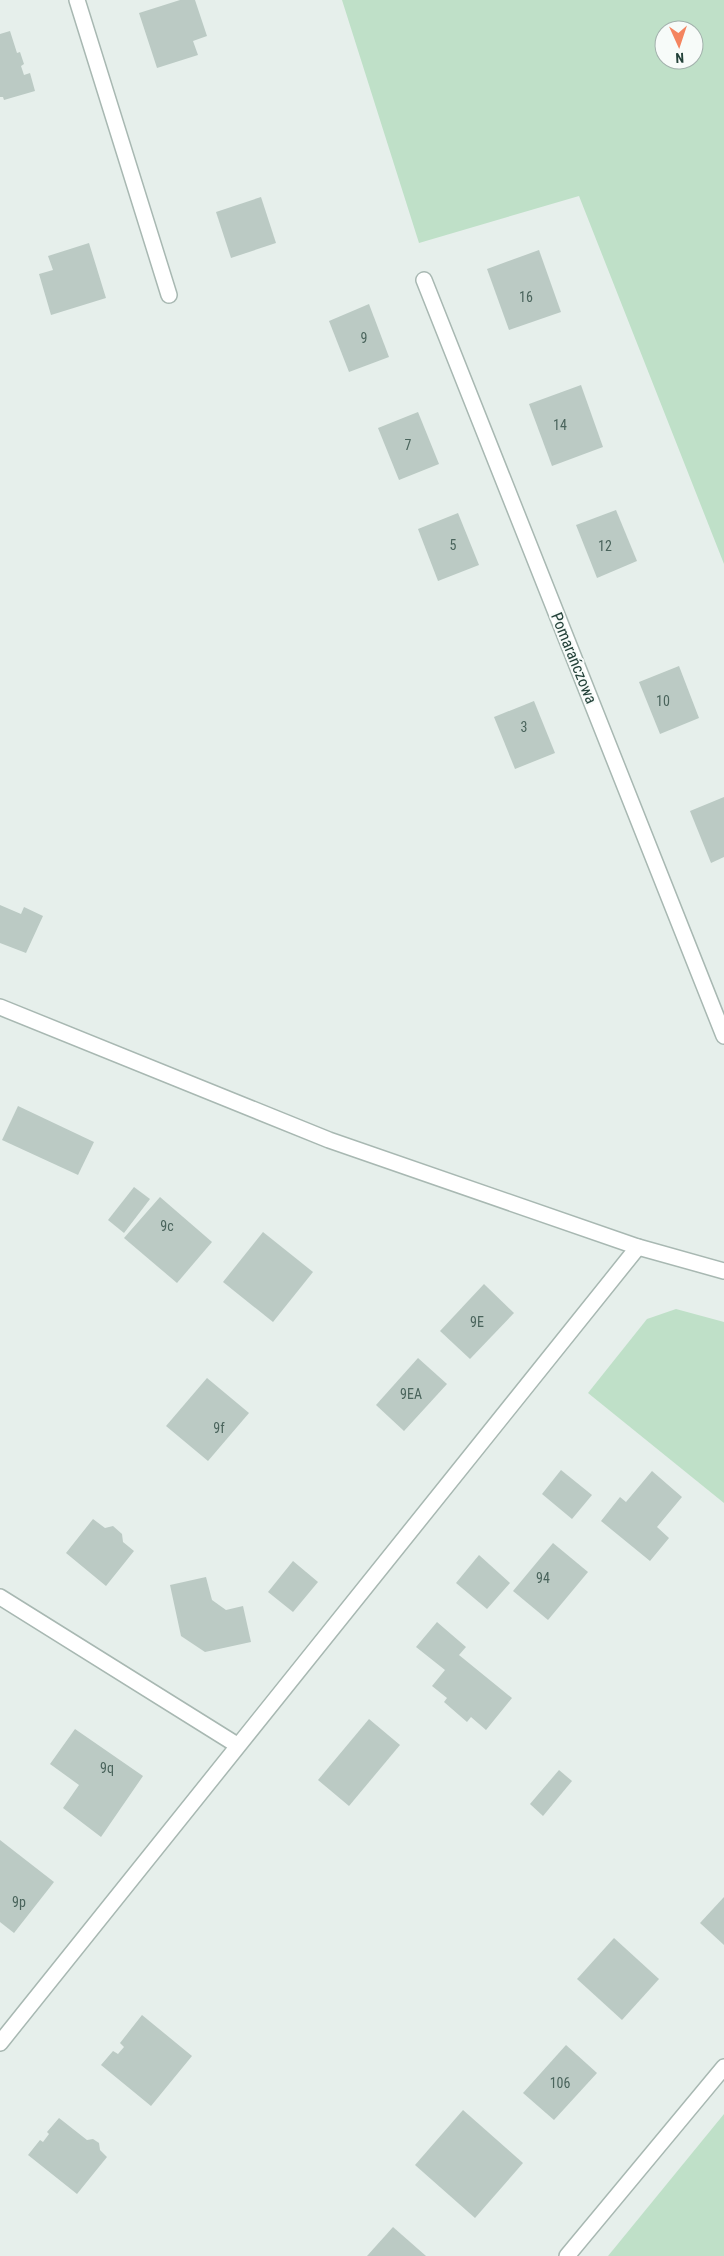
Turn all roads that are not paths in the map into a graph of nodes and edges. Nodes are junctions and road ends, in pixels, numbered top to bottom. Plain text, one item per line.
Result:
1 (77, 0) edge
2 (424, 280) dead end
3 (169, 296) dead end
4 (0, 1007) edge
5 (724, 1036) edge
6 (638, 1247) junction
7 (724, 1271) edge
8 (0, 1597) edge
9 (238, 1745) junction
10 (0, 2043) edge
11 (724, 2068) edge
12 (567, 2256) edge

1 - 3 street
2 - 5 street, Pomarańczowa
4 - 6 street
6 - 7 street
6 - 9 street
8 - 9 street
9 - 10 street
11 - 12 street

